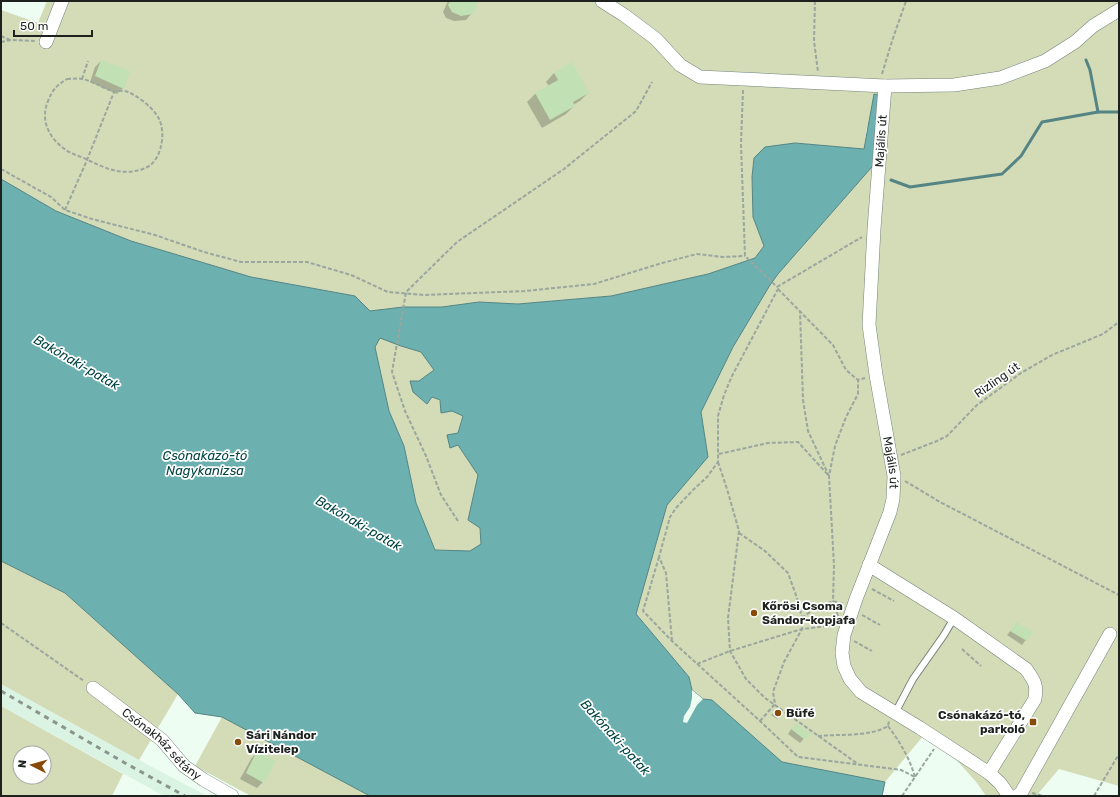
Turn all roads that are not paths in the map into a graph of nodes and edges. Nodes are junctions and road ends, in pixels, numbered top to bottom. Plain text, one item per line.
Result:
1 (62, 1) edge
2 (602, 1) edge
3 (1119, 10) edge
4 (46, 42) road end
5 (885, 86) junction
6 (869, 565) junction
7 (954, 618) junction
8 (1110, 634) dead end
9 (93, 688) road end
10 (895, 713) junction
11 (989, 774) junction
12 (232, 796) edge
13 (1009, 796) edge
14 (1017, 796) edge

1 - 4 street
2 - 5 street
3 - 5 street
5 - 6 street, Majális út
6 - 7 street
6 - 10 street, Majális út
7 - 10 lane
7 - 11 street
8 - 14 street
9 - 12 street, Csónakház sétány
10 - 11 street, Majális út
11 - 13 street, Majális út

